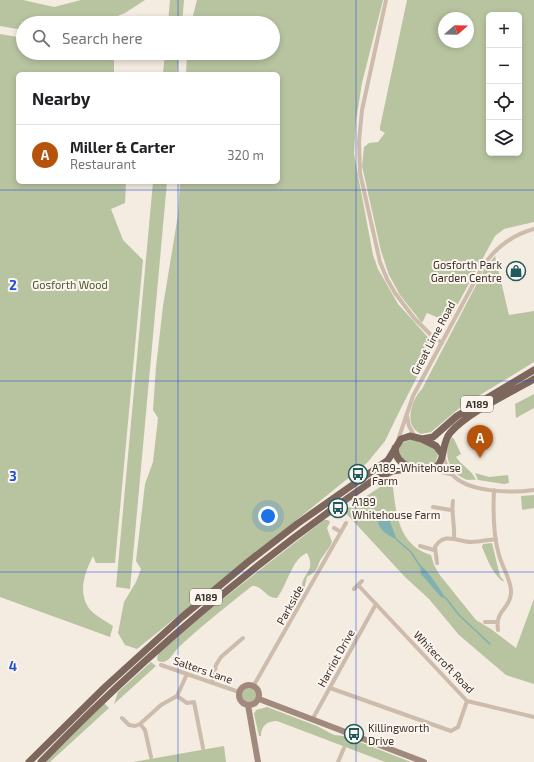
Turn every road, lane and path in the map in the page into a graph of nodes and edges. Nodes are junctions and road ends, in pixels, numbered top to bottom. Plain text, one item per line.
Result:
1 (386, 0) edge
2 (534, 228) edge
3 (442, 343) junction
4 (534, 370) edge
5 (534, 379) edge
6 (407, 416) junction
7 (419, 438) junction
8 (396, 446) junction
9 (442, 455) junction
10 (414, 468) junction
11 (428, 469) junction
12 (451, 474) junction
13 (494, 490) junction
14 (534, 490) edge
15 (453, 501) dead end
16 (433, 507) dead end
17 (451, 510) junction
18 (346, 523) dead end
19 (334, 528) dead end
20 (341, 532) junction
21 (454, 538) junction
22 (496, 539) junction
23 (420, 546) dead end
24 (434, 550) junction
25 (437, 563) dead end
26 (354, 589) dead end
27 (376, 604) junction
28 (485, 622) dead end
29 (497, 622) junction
30 (498, 630) dead end
31 (243, 638) dead end
32 (161, 665) dead end
33 (187, 674) junction
34 (212, 683) junction
35 (254, 685) junction
36 (330, 688) junction
37 (239, 692) junction
38 (177, 696) junction
39 (259, 699) junction
40 (467, 701) junction
41 (248, 705) junction
42 (534, 717) edge
43 (122, 718) dead end
44 (312, 720) junction
45 (140, 724) junction
46 (203, 748) dead end
47 (344, 748) dead end
48 (151, 757) dead end
49 (28, 762) edge
50 (41, 762) edge
51 (258, 762) edge
52 (338, 762) edge
53 (424, 762) edge

1 - 3 street
2 - 3 street, Great Lime Road
3 - 6 street, Great Lime Road
4 - 7 main road, A189
5 - 9 main road, A189
6 - 7 street
6 - 8 street, Great Lime Road
7 - 8 main road
7 - 9 main road
8 - 10 main road
8 - 49 main road, A189
9 - 11 main road
9 - 12 street
10 - 11 main road
10 - 50 main road, A189
11 - 12 street
12 - 13 street
13 - 14 street
13 - 22 street
15 - 17 street
16 - 17 street
17 - 21 street
18 - 20 street, Parkside
19 - 20 street
20 - 35 street, Parkside
21 - 22 street
21 - 24 street
22 - 29 street
23 - 24 street
24 - 25 street
26 - 27 street, Whitecroft Road
27 - 36 street, Harriot Drive
27 - 40 street, Whitecroft Road
28 - 29 street
29 - 30 street
31 - 34 street
32 - 33 street, Salters Lane
33 - 34 street, Salters Lane
33 - 38 street
34 - 37 street, Salters Lane
35 - 37 main road
35 - 39 main road
36 - 40 street
36 - 44 street, Harriot Drive
37 - 41 main road
38 - 45 street
38 - 46 street
39 - 41 main road
39 - 44 main road
40 - 42 street, Whitecroft Road
41 - 51 main road
43 - 45 street
44 - 53 main road
45 - 48 street
47 - 52 street

